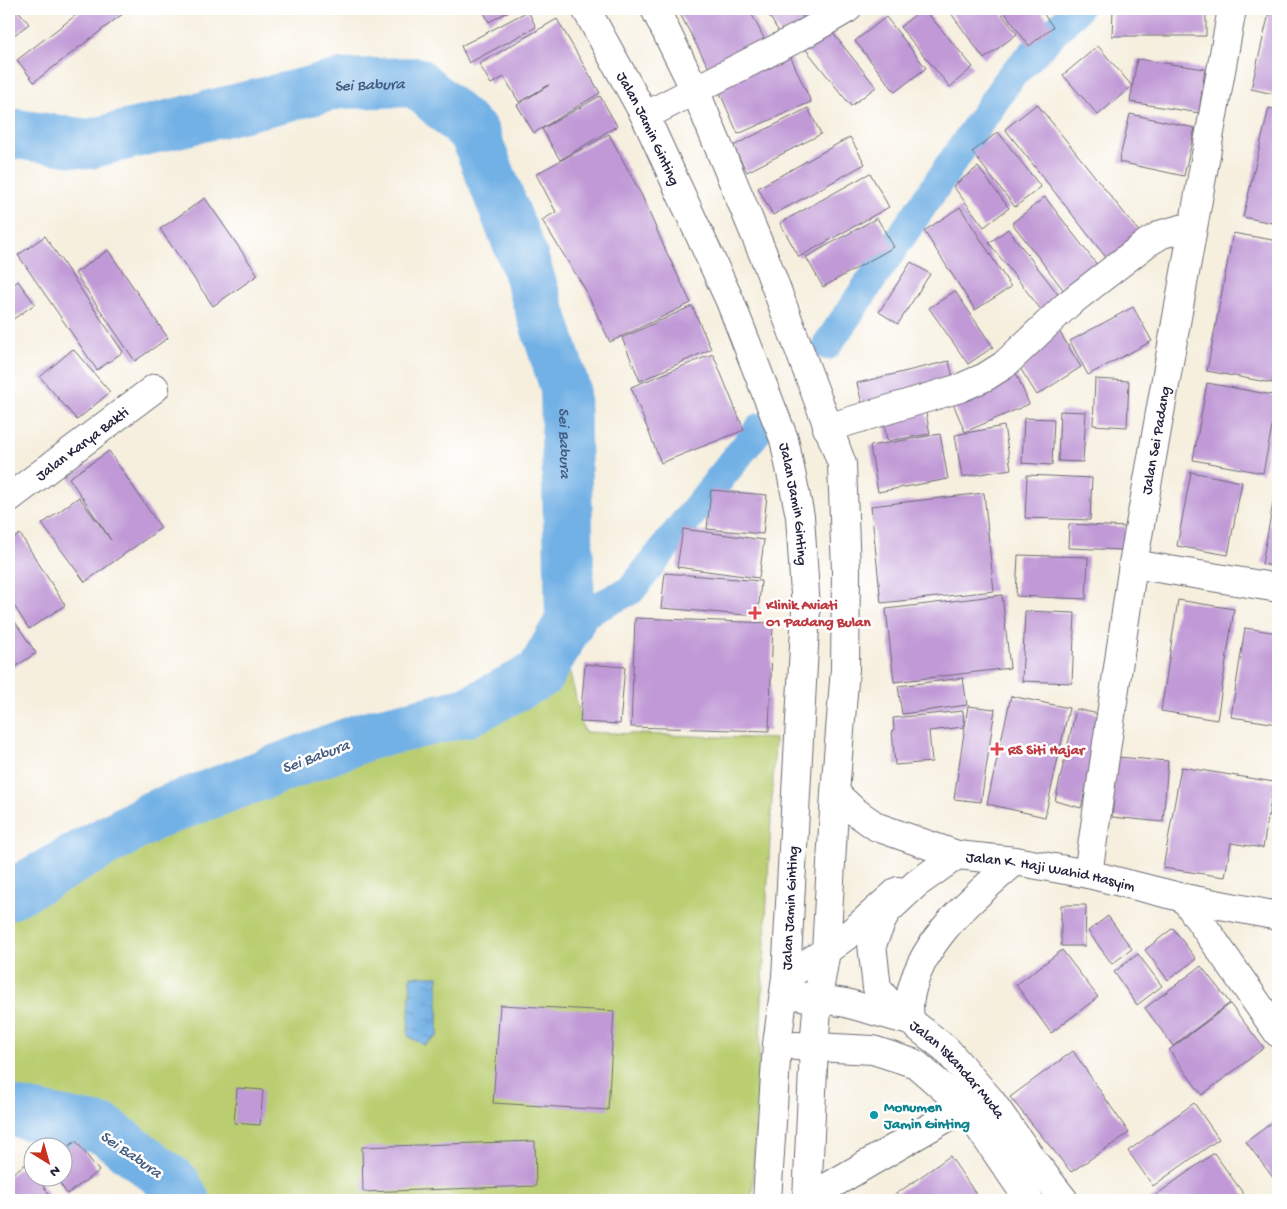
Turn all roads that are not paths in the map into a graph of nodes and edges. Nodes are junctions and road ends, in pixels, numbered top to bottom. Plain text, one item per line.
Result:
1 (586, 9) edge
2 (848, 9) edge
3 (1232, 9) edge
4 (657, 10) edge
5 (695, 90) junction
6 (645, 116) junction
7 (1192, 226) junction
8 (155, 388) dead end
9 (827, 428) junction
10 (9, 498) edge
11 (1133, 564) junction
12 (1278, 588) edge
13 (835, 793) junction
14 (957, 855) junction
15 (1015, 861) junction
16 (1088, 874) junction
17 (1184, 898) junction
18 (1278, 916) edge
19 (826, 951) junction
20 (784, 986) junction
21 (818, 998) junction
22 (910, 1021) junction
23 (1278, 1033) edge
24 (777, 1044) junction
25 (814, 1048) junction
26 (965, 1108) junction
27 (767, 1200) edge
28 (808, 1200) edge
29 (1029, 1200) edge
30 (1064, 1200) edge

1 - 6 main road, Jalan Jamin Ginting
2 - 5 main road
3 - 7 main road, Jalan Sei Padang
4 - 5 main road
5 - 6 main road
5 - 9 main road
6 - 20 main road, Jalan Jamin Ginting
7 - 9 main road
7 - 11 main road, Jalan Sei Padang
8 - 10 main road, Jalan Karya Bakti
9 - 13 main road
11 - 12 main road
11 - 16 main road, Jalan Sei Padang
13 - 14 main road, Jalan K. Haji Wahid Hasyim
13 - 19 main road
14 - 15 main road, Jalan K. Haji Wahid Hasyim
14 - 19 main road
14 - 22 main road
15 - 16 main road, Jalan K. Haji Wahid Hasyim
15 - 22 main road
16 - 17 main road, Jalan K. Haji Wahid Hasyim
17 - 18 main road, Jalan K. Haji Wahid Hasyim
17 - 23 main road
19 - 20 main road
19 - 21 main road
20 - 21 main road, Jalan Iskandar Muda
20 - 24 main road, Jalan Jamin Ginting
21 - 22 main road, Jalan Iskandar Muda
21 - 25 main road
22 - 30 main road, Jalan Iskandar Muda
24 - 25 main road, Jalan Iskandar Muda
24 - 27 main road, Jalan Jamin Ginting
25 - 26 main road, Jalan Iskandar Muda
25 - 28 main road
26 - 28 main road
26 - 29 main road, Jalan Iskandar Muda

